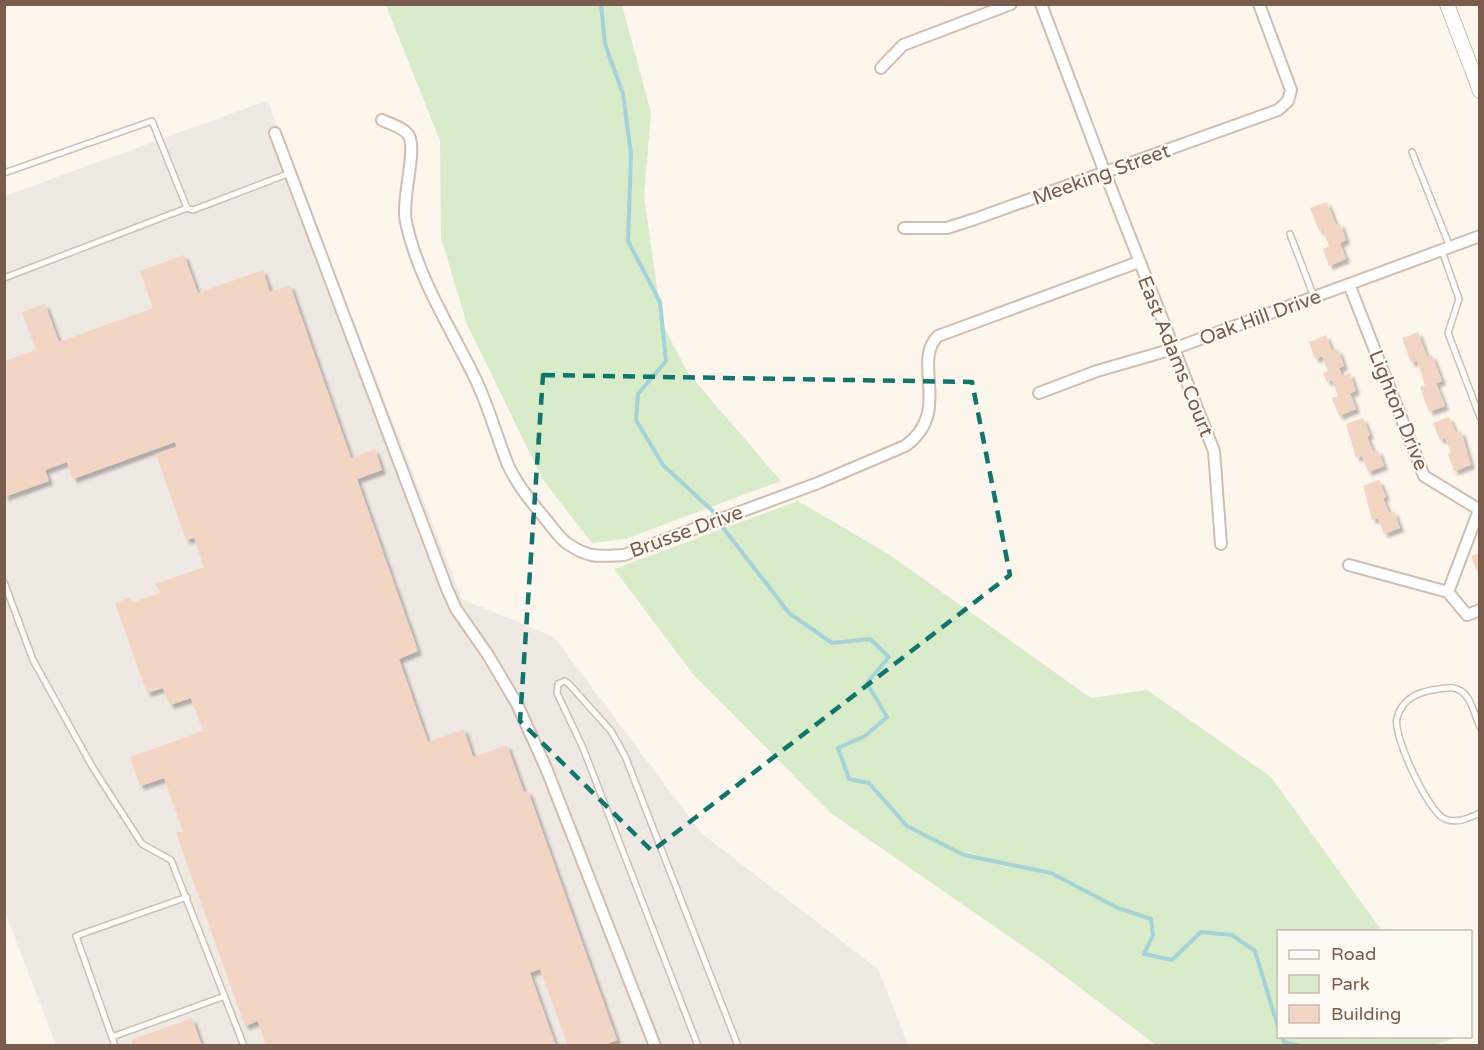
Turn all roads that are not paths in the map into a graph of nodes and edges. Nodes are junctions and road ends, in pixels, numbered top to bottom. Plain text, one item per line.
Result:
1 (1011, 4) edge
2 (1041, 4) edge
3 (1259, 4) edge
4 (1447, 4) edge
5 (881, 68) dead end
6 (1479, 91) edge
7 (382, 120) dead end
8 (275, 133) dead end
9 (1412, 152) dead end
10 (4, 173) edge
11 (290, 173) junction
12 (1105, 173) junction
13 (187, 208) junction
14 (904, 228) dead end
15 (1290, 234) dead end
16 (1479, 236) edge
17 (1446, 249) junction
18 (1139, 262) junction
19 (4, 278) edge
20 (1349, 284) junction
21 (1314, 297) junction
22 (1173, 349) junction
23 (1039, 393) dead end
24 (1479, 417) edge
25 (1479, 510) edge
26 (1221, 544) dead end
27 (1349, 565) dead end
28 (4, 582) edge
29 (1448, 592) junction
30 (1479, 610) edge
31 (1479, 727) edge
32 (1479, 813) edge
33 (187, 897) junction
34 (225, 996) junction
35 (112, 1037) junction
36 (115, 1046) edge
37 (244, 1046) edge
38 (655, 1046) edge
39 (698, 1046) edge
40 (738, 1046) edge

1 - 5 street
2 - 12 street, East Adams Court
3 - 12 street, Meeking Street
4 - 6 street
7 - 18 street, Brusse Drive
8 - 11 street
9 - 17 lane
10 - 13 lane
11 - 13 lane
11 - 38 street
12 - 14 street, Meeking Street
12 - 18 street, East Adams Court
13 - 19 lane
15 - 21 lane
16 - 17 street, Oak Hill Drive
17 - 20 street, Oak Hill Drive
17 - 24 lane
18 - 22 street, East Adams Court
20 - 21 street, Oak Hill Drive
20 - 25 street, Lighton Drive
21 - 22 street, Oak Hill Drive
22 - 23 street, Oak Hill Drive
22 - 26 street, East Adams Court
25 - 29 street
27 - 29 street
28 - 33 lane
29 - 30 street
31 - 32 lane
33 - 34 lane
33 - 35 lane
34 - 35 lane
34 - 37 lane
35 - 36 lane
39 - 40 lane

